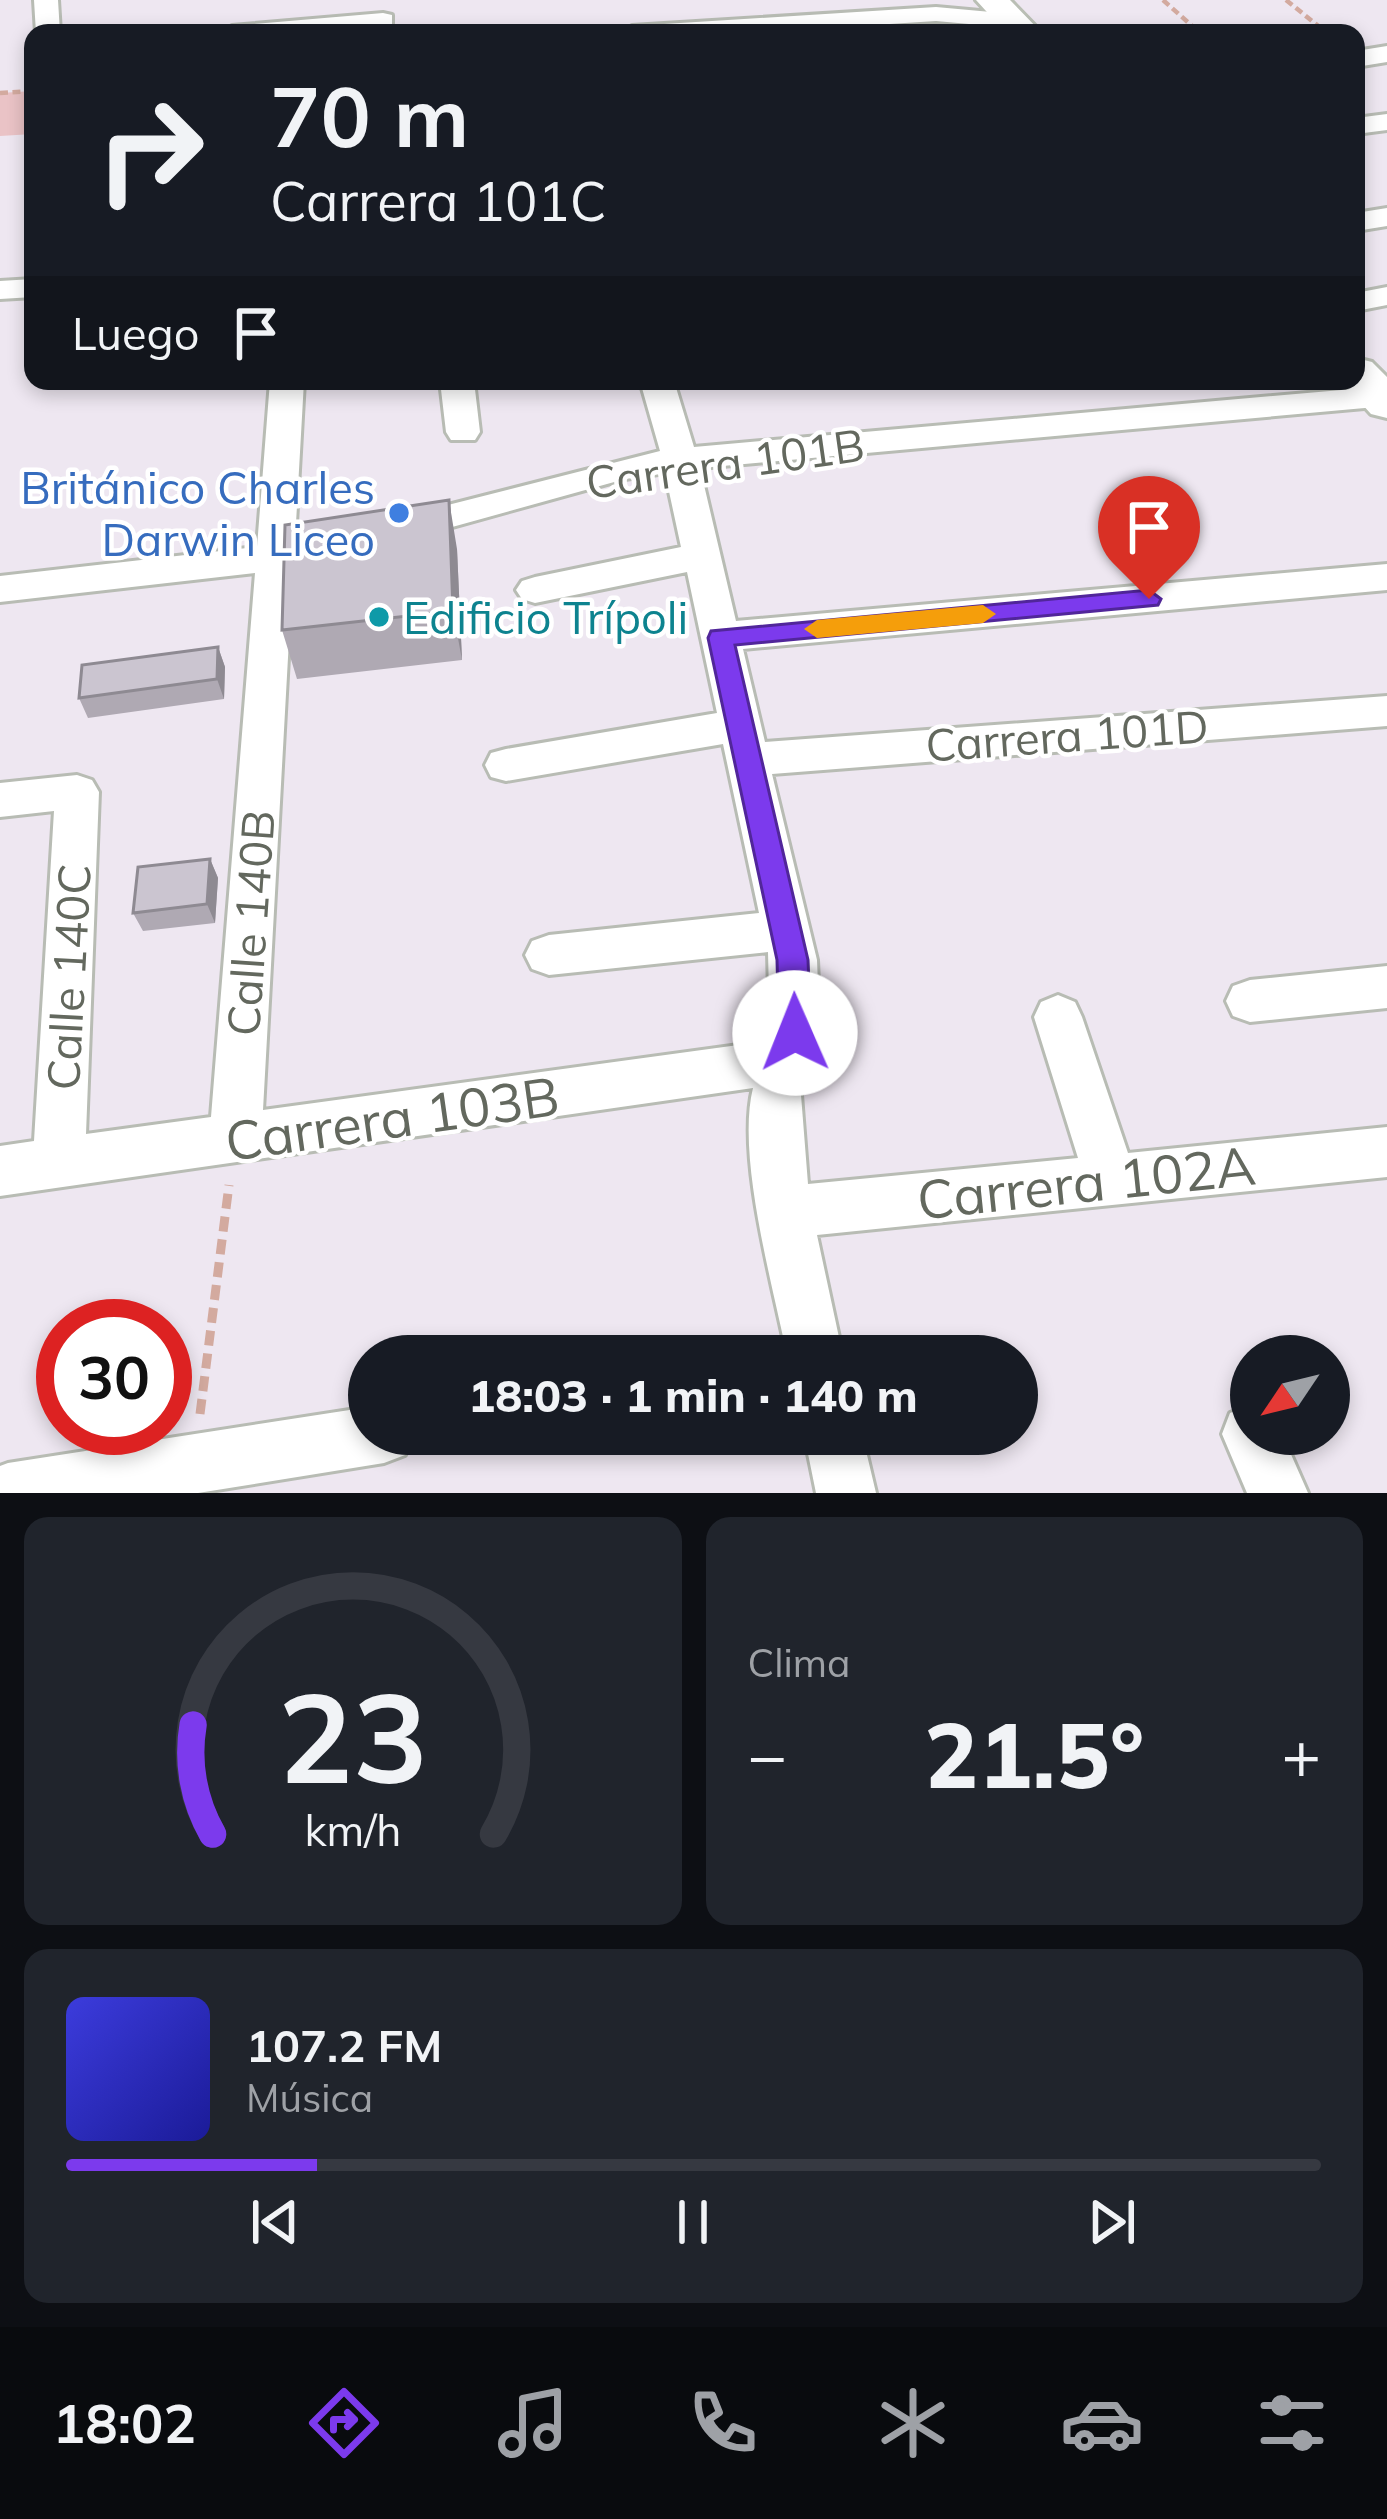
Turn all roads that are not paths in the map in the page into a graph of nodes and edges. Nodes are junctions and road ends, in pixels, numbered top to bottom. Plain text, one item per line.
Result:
1 (1010, 18) edge
2 (383, 20) dead end
3 (337, 24) edge
4 (776, 24) edge
5 (286, 390) edge
6 (458, 390) edge
7 (660, 390) edge
8 (1377, 392) edge
9 (463, 432) dead end
10 (680, 459) junction
11 (702, 556) junction
12 (275, 558) junction
13 (1387, 578) edge
14 (0, 589) edge
15 (535, 590) dead end
16 (720, 638) junction
17 (1387, 711) edge
18 (743, 742) junction
19 (506, 765) dead end
20 (0, 800) edge
21 (785, 930) junction
22 (549, 955) dead end
23 (1387, 987) edge
24 (1250, 1001) dead end
25 (1058, 1017) dead end
26 (784, 1061) junction
27 (235, 1141) junction
28 (1387, 1152) edge
29 (59, 1162) junction
30 (0, 1171) edge
31 (1111, 1179) junction
32 (785, 1212) junction
33 (811, 1335) edge
34 (348, 1439) edge
35 (837, 1455) edge
36 (1261, 1455) edge
37 (8, 1493) edge
38 (846, 1493) edge
39 (1278, 1493) edge

1 - 4 street
2 - 3 street
5 - 12 street, Calle 140B
6 - 9 street
7 - 10 street
8 - 10 street, Carrera 101B
10 - 11 street
10 - 12 street, Carrera 101B
11 - 15 street
11 - 16 street
12 - 14 street, Carrera 101B
12 - 27 street, Calle 140B
13 - 16 street
16 - 18 street
17 - 18 street, Carrera 101D
18 - 19 street, Carrera 101D
18 - 21 street
20 - 29 street, Calle 140C
21 - 22 street
21 - 26 street
23 - 24 street
25 - 31 street
26 - 27 street, Carrera 103B
26 - 32 street
27 - 29 street, Carrera 103B
28 - 31 street, Carrera 102A
29 - 30 street, Carrera 103B
31 - 32 street, Carrera 102A
32 - 33 street
34 - 37 street
35 - 38 street
36 - 39 street

